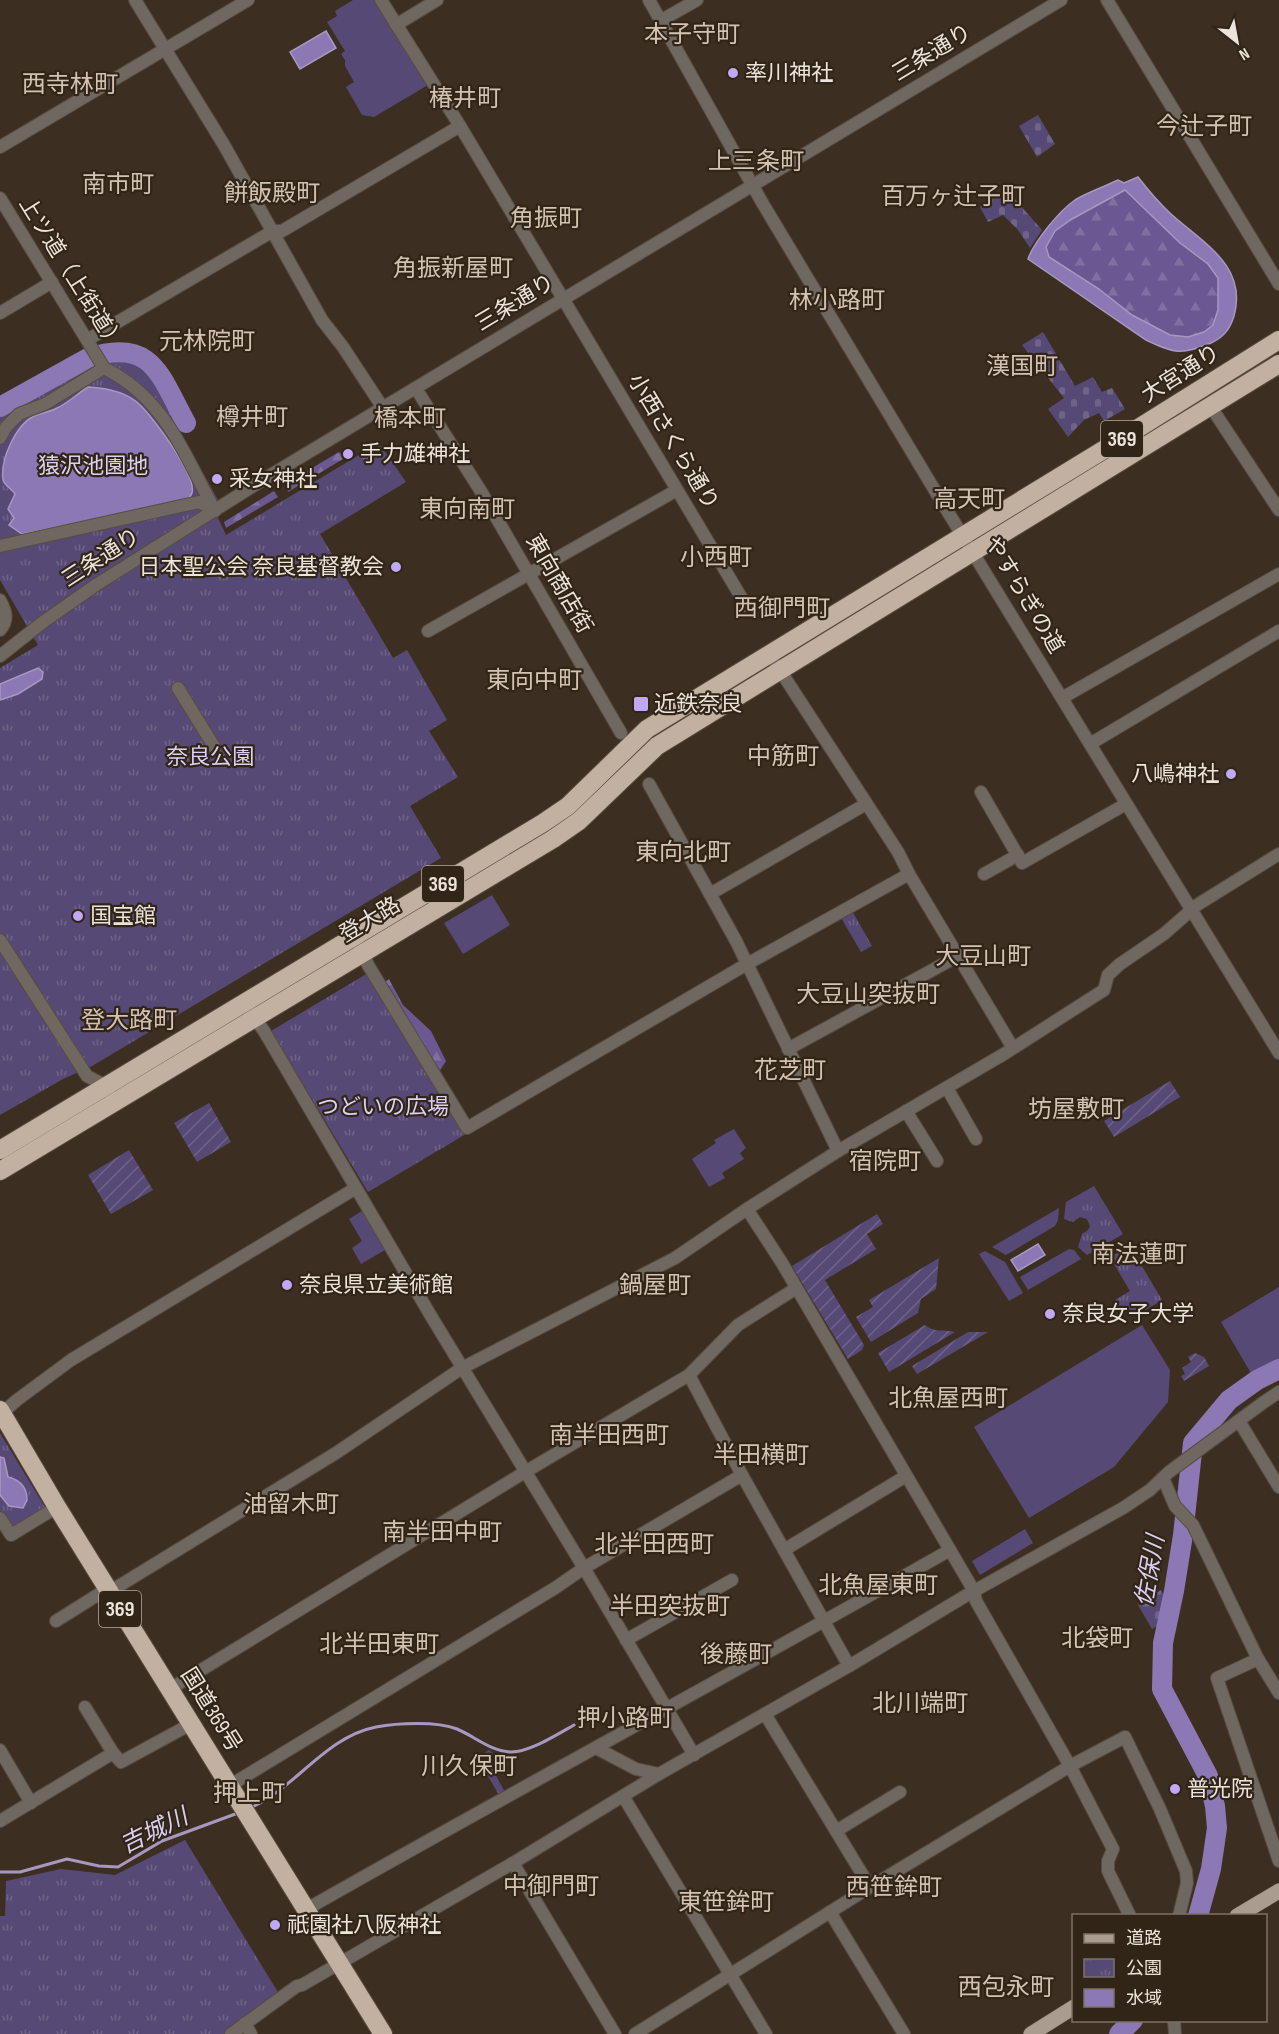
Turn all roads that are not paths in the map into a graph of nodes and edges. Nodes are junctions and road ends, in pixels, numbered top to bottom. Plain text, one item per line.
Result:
1 (135, 0) edge
2 (248, 0) edge
3 (381, 0) edge
4 (437, 0) edge
5 (649, 0) edge
6 (697, 0) edge
7 (1107, 0) edge
8 (1057, 1) edge
9 (660, 21) junction
10 (396, 26) junction
11 (164, 50) junction
12 (460, 126) junction
13 (0, 147) edge
14 (752, 185) junction
15 (0, 198) edge
16 (273, 231) junction
17 (52, 282) junction
18 (1279, 284) edge
19 (563, 299) junction
20 (0, 313) edge
21 (1279, 340) edge
22 (90, 345) junction
23 (1279, 364) edge
24 (103, 367) junction
25 (420, 395) dead end
26 (1211, 407) junction
27 (383, 408) junction
28 (0, 438) edge
29 (677, 490) junction
30 (1279, 510) edge
31 (215, 511) junction
32 (963, 535) junction
33 (4, 543) edge
34 (973, 553) junction
35 (0, 557) edge
36 (530, 574) junction
37 (1279, 574) edge
38 (0, 600) edge
39 (747, 607) dead end
40 (1, 628) edge
41 (428, 631) dead end
42 (1279, 631) edge
43 (0, 656) edge
44 (775, 662) junction
45 (178, 688) dead end
46 (1062, 698) junction
47 (621, 733) dead end
48 (1090, 744) junction
49 (215, 748) dead end
50 (649, 784) dead end
51 (981, 792) dead end
52 (866, 804) junction
53 (1126, 804) junction
54 (543, 823) junction
55 (554, 839) junction
56 (1279, 854) edge
57 (1017, 855) junction
58 (909, 874) junction
59 (984, 874) dead end
60 (710, 894) junction
61 (1192, 911) junction
62 (360, 934) junction
63 (0, 940) edge
64 (361, 953) junction
65 (958, 956) junction
66 (747, 964) junction
67 (248, 1011) junction
68 (1013, 1048) junction
69 (788, 1049) junction
70 (1279, 1053) edge
71 (105, 1086) junction
72 (947, 1088) junction
73 (115, 1102) junction
74 (906, 1111) junction
75 (976, 1139) dead end
76 (0, 1150) edge
77 (838, 1151) junction
78 (937, 1161) dead end
79 (0, 1172) edge
80 (356, 1188) junction
81 (747, 1209) junction
82 (795, 1289) junction
83 (462, 1368) junction
84 (689, 1375) junction
85 (1279, 1392) edge
86 (1, 1413) edge
87 (1239, 1421) junction
88 (525, 1472) junction
89 (742, 1475) junction
90 (906, 1476) junction
91 (1163, 1478) junction
92 (1279, 1487) edge
93 (57, 1507) junction
94 (0, 1518) edge
95 (784, 1550) junction
96 (950, 1550) junction
97 (584, 1568) junction
98 (732, 1580) dead end
99 (108, 1590) junction
100 (974, 1592) junction
101 (56, 1621) dead end
102 (823, 1622) junction
103 (626, 1640) junction
104 (1258, 1659) junction
105 (849, 1666) junction
106 (170, 1689) junction
107 (1279, 1693) edge
108 (84, 1707) dead end
109 (667, 1708) junction
110 (765, 1714) junction
111 (191, 1724) junction
112 (596, 1748) junction
113 (0, 1750) edge
114 (113, 1753) junction
115 (694, 1755) junction
116 (1070, 1767) junction
117 (659, 1774) junction
118 (230, 1786) junction
119 (900, 1792) dead end
120 (623, 1796) junction
121 (31, 1803) junction
122 (0, 1821) edge
123 (836, 1831) junction
124 (1279, 1861) edge
125 (513, 1863) junction
126 (870, 1887) junction
127 (1279, 1891) edge
128 (305, 1910) junction
129 (830, 1912) junction
130 (1129, 1914) edge
131 (1179, 1914) edge
132 (1240, 1914) edge
133 (338, 1963) junction
134 (730, 1975) junction
135 (1072, 2008) edge
136 (248, 2029) edge
137 (231, 2034) edge
138 (383, 2034) edge
139 (615, 2034) edge
140 (635, 2034) edge
141 (766, 2034) edge
142 (904, 2034) edge
143 (1031, 2034) edge

1 - 11 street
2 - 11 street
3 - 10 street, 小西さくら通り
4 - 10 street
5 - 9 street, やすらぎの道
6 - 9 street
7 - 18 street
8 - 14 street, 三条通り
9 - 14 street, やすらぎの道
10 - 12 street, 小西さくら通り
11 - 13 street
11 - 16 street
12 - 16 street
12 - 19 street, 小西さくら通り
14 - 19 street, 三条通り
14 - 32 street, やすらぎの道
15 - 17 street, 上ツ道（上街道）
16 - 22 street
16 - 27 street
17 - 20 street
17 - 22 street, 上ツ道（上街道）
19 - 27 street, 三条通り
19 - 29 street, 小西さくら通り
21 - 32 highway, 大宮通り / 369
22 - 24 street, 上ツ道（上街道）
23 - 26 highway, 大宮通り / 369
24 - 28 street
24 - 31 street, 上ツ道（上街道）
25 - 36 street, 東向商店街
26 - 30 street
26 - 34 highway, 大宮通り / 369
27 - 31 street, 三条通り
29 - 36 street
29 - 39 street, 小西さくら通り
31 - 33 street
31 - 43 street, 三条通り
32 - 34 street, やすらぎの道
32 - 44 highway, 大宮通り / 369
33 - 35 street
34 - 44 highway, 大宮通り / 369
34 - 46 street, やすらぎの道
36 - 41 street
36 - 47 street, 東向商店街
37 - 46 street
38 - 40 street
42 - 48 street
44 - 52 street
44 - 54 highway, 登大路 / 369
44 - 55 highway, 登大路 / 369
45 - 49 street
46 - 48 street, やすらぎの道
48 - 53 street, やすらぎの道
50 - 60 street
51 - 57 street
52 - 58 street
52 - 60 street
53 - 57 street
53 - 61 street, やすらぎの道
54 - 55 highway
54 - 62 highway, 登大路 / 369
55 - 64 highway, 登大路 / 369
56 - 61 street
57 - 59 street
58 - 65 street
58 - 66 street
60 - 66 street
61 - 68 street
61 - 70 street, やすらぎの道
62 - 64 street
62 - 67 highway, 登大路 / 369
63 - 71 street
64 - 66 street
64 - 67 highway, 登大路 / 369
65 - 68 street
65 - 69 street
66 - 69 street
67 - 71 highway, 登大路 / 369
67 - 73 highway, 登大路 / 369
67 - 80 street
68 - 72 street
69 - 77 street
71 - 73 street
71 - 76 highway, 登大路 / 369
72 - 74 street
72 - 75 street
73 - 79 highway, 登大路 / 369
74 - 77 street
74 - 78 street
77 - 81 street
80 - 83 street
80 - 86 street
81 - 82 street
81 - 83 street
82 - 84 street
82 - 90 street
83 - 88 street
83 - 99 street
84 - 88 street
84 - 89 street
85 - 87 street
86 - 93 highway, 国道369号 / 369
87 - 91 street
87 - 92 street
88 - 97 street
88 - 106 street
89 - 95 street
89 - 97 street
90 - 95 street
90 - 96 street
91 - 100 street
91 - 104 street
93 - 94 street
93 - 99 highway, 国道369号 / 369
95 - 102 street
96 - 100 street
96 - 102 street
97 - 103 street
97 - 118 street
98 - 103 street
99 - 101 street
99 - 106 highway, 国道369号 / 369
100 - 105 street
100 - 116 street
102 - 105 street
102 - 109 street
103 - 109 street
104 - 107 street
104 - 124 street
105 - 110 street
106 - 111 highway, 国道369号 / 369
108 - 114 street
109 - 112 street
109 - 115 street
110 - 115 street
110 - 123 street
111 - 114 street
111 - 118 highway, 国道369号 / 369
112 - 117 street
112 - 128 street
113 - 121 street
114 - 121 street
115 - 117 street
116 - 126 street
116 - 130 street
116 - 131 street
117 - 120 street
118 - 128 highway, 国道369号 / 369
119 - 123 street
120 - 125 street
120 - 134 street
121 - 122 street
123 - 126 street
125 - 133 street
125 - 139 street
126 - 129 street
127 - 132 main road
128 - 133 highway, 国道369号 / 369
129 - 134 street
129 - 142 street
133 - 136 street
133 - 138 highway, 国道369号 / 369
134 - 140 street
134 - 141 street
135 - 143 main road
136 - 137 street

